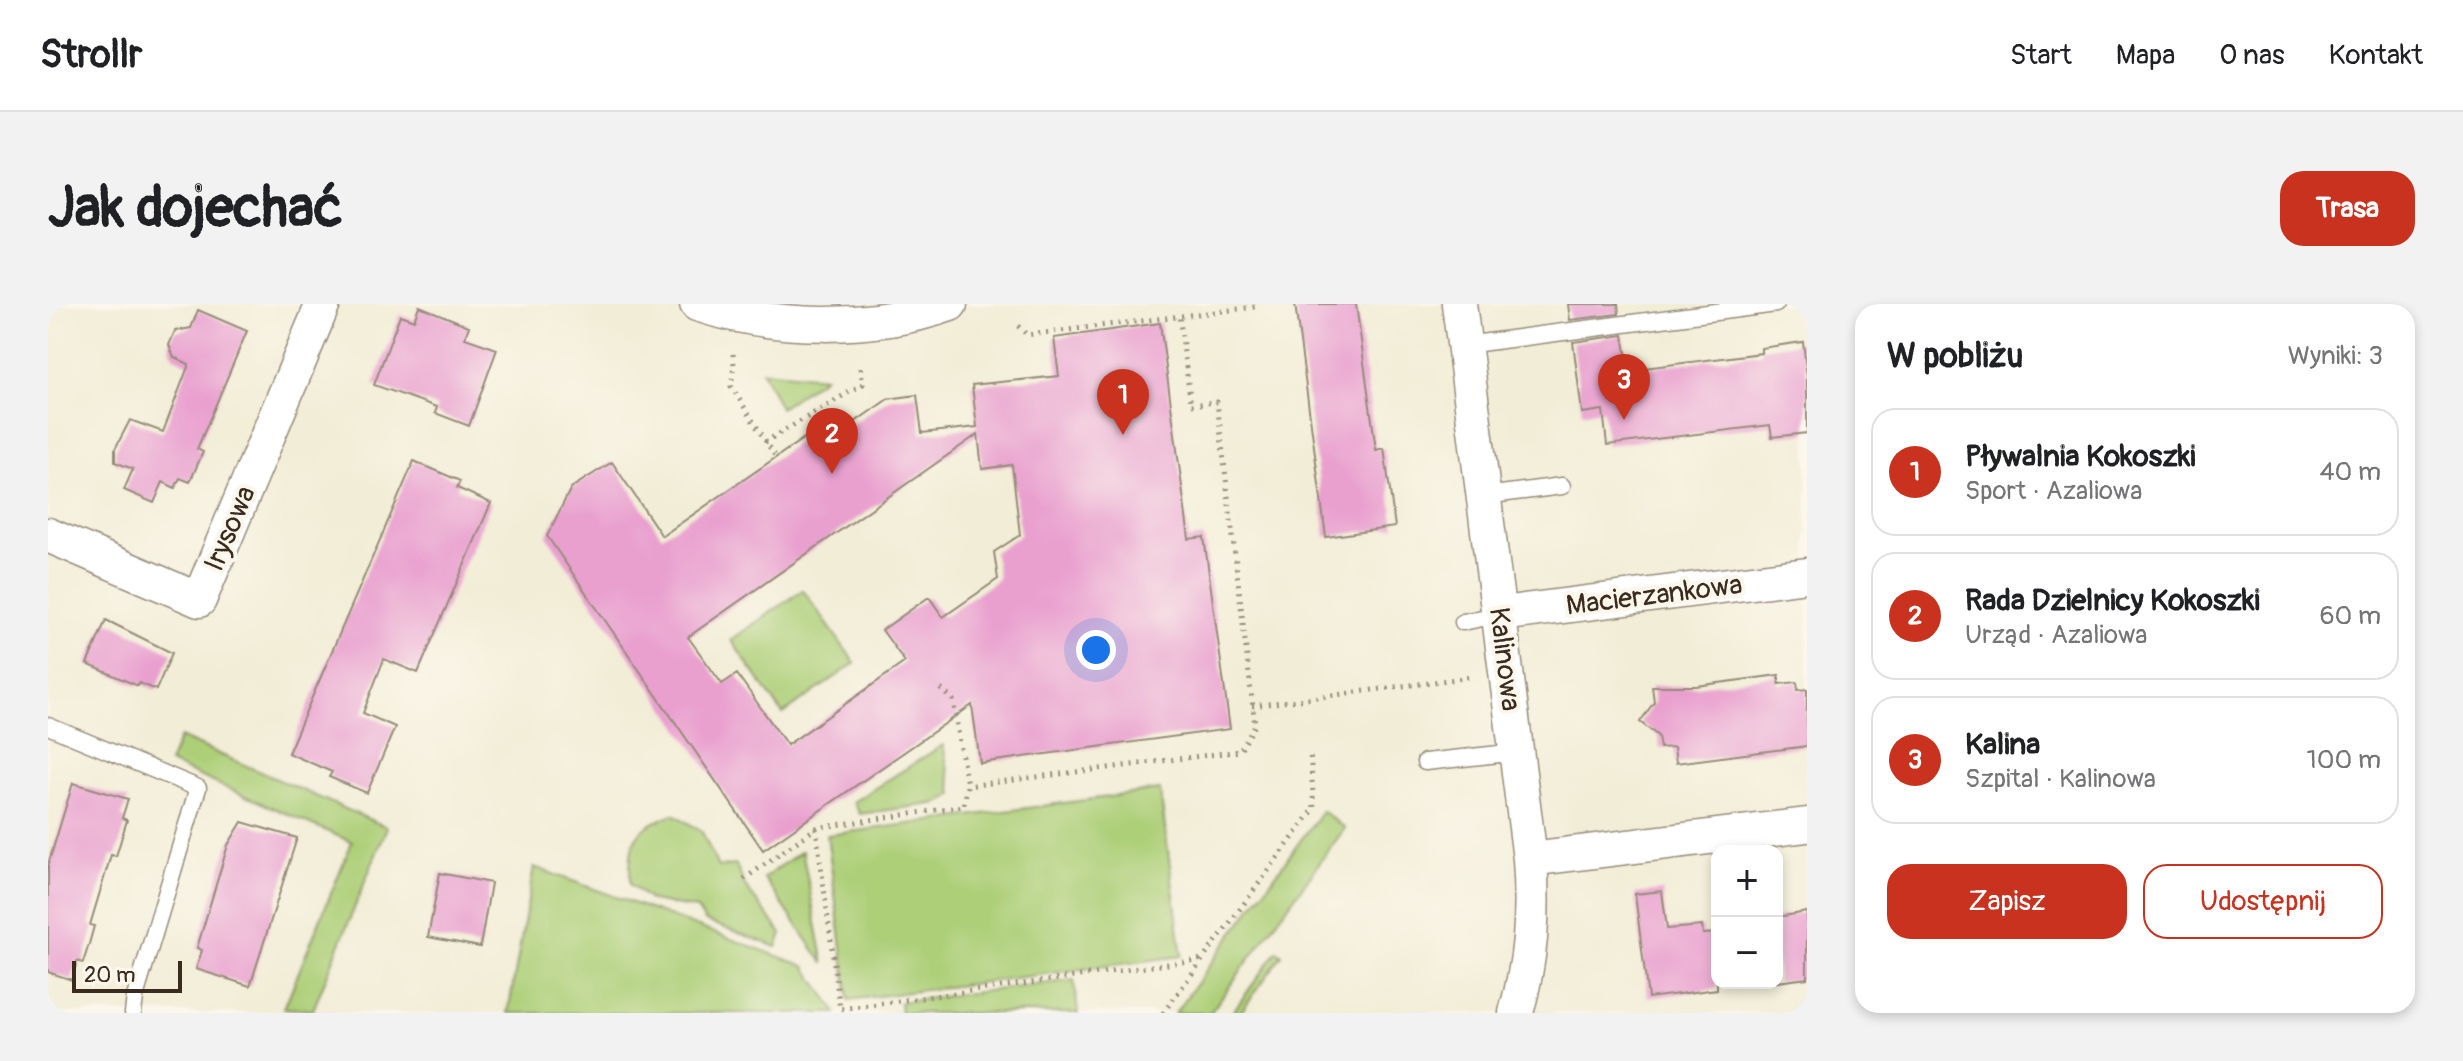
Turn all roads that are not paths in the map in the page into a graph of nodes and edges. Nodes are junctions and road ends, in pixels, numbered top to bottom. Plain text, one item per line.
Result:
1 (323, 304) edge
2 (697, 304) edge
3 (950, 304) edge
4 (1459, 304) edge
5 (1776, 304) edge
6 (1465, 345) junction
7 (1562, 486) dead end
8 (1485, 496) junction
9 (48, 535) edge
10 (1807, 575) edge
11 (1501, 614) junction
12 (1463, 622) dead end
13 (48, 726) edge
14 (1518, 752) junction
15 (1425, 762) dead end
16 (1807, 825) edge
17 (1530, 859) junction
18 (133, 1013) edge
19 (1516, 1013) edge

1 - 9 street, Irysowa
2 - 3 street
4 - 6 street, Kalinowa
5 - 6 lane
6 - 8 street, Kalinowa
7 - 8 lane
8 - 11 street, Kalinowa
10 - 11 street, Macierzankowa
11 - 12 lane
11 - 14 street, Kalinowa
13 - 18 lane
14 - 15 lane
14 - 17 street, Kalinowa
16 - 17 street
17 - 19 street, Kalinowa

